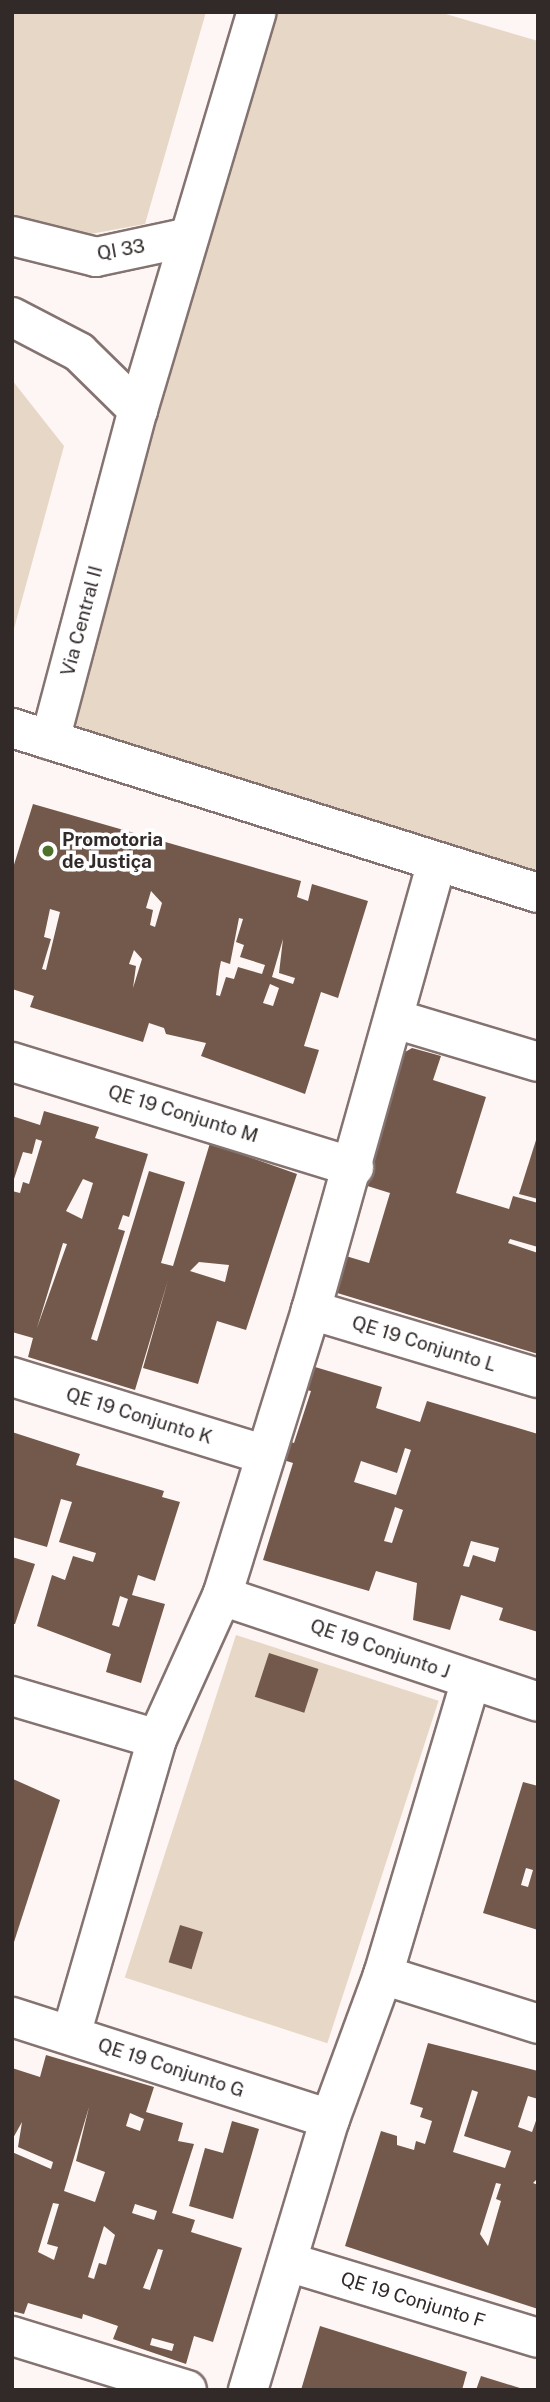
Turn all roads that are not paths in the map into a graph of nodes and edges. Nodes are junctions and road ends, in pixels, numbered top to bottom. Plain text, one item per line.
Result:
1 (257, 12) edge
2 (12, 236) edge
3 (189, 237) junction
4 (12, 317) edge
5 (138, 410) junction
6 (12, 728) edge
7 (50, 740) junction
8 (436, 864) junction
9 (538, 893) edge
10 (394, 1019) junction
11 (12, 1062) edge
12 (538, 1062) edge
13 (354, 1167) junction
14 (311, 1310) junction
15 (12, 1377) edge
16 (538, 1378) edge
17 (265, 1455) junction
18 (222, 1596) junction
19 (471, 1680) junction
20 (12, 1696) edge
21 (538, 1702) edge
22 (157, 1740) junction
23 (383, 1975) junction
24 (12, 2017) edge
25 (538, 2024) edge
26 (71, 2035) junction
27 (330, 2119) junction
28 (288, 2262) junction
29 (12, 2336) edge
30 (538, 2338) edge
31 (187, 2390) edge
32 (248, 2390) edge

1 - 3 street, Via Central II
2 - 3 street, QI 33
3 - 5 street, Via Central II
4 - 5 street
5 - 7 street, Via Central II
6 - 7 street
7 - 8 street
8 - 9 street
8 - 10 street
10 - 12 street
10 - 13 street
11 - 13 street, QE 19 Conjunto M
13 - 14 street
14 - 16 street, QE 19 Conjunto L
14 - 17 street
15 - 17 street, QE 19 Conjunto K
17 - 18 street
18 - 19 street, QE 19 Conjunto J
18 - 22 street
19 - 21 street, QE 19 Conjunto J
19 - 23 street
20 - 22 street
22 - 26 street
23 - 25 street
23 - 27 street
24 - 26 street, QE 19 Conjunto G
26 - 27 street, QE 19 Conjunto G
27 - 28 street
28 - 30 street, QE 19 Conjunto F
28 - 32 street
29 - 31 street

